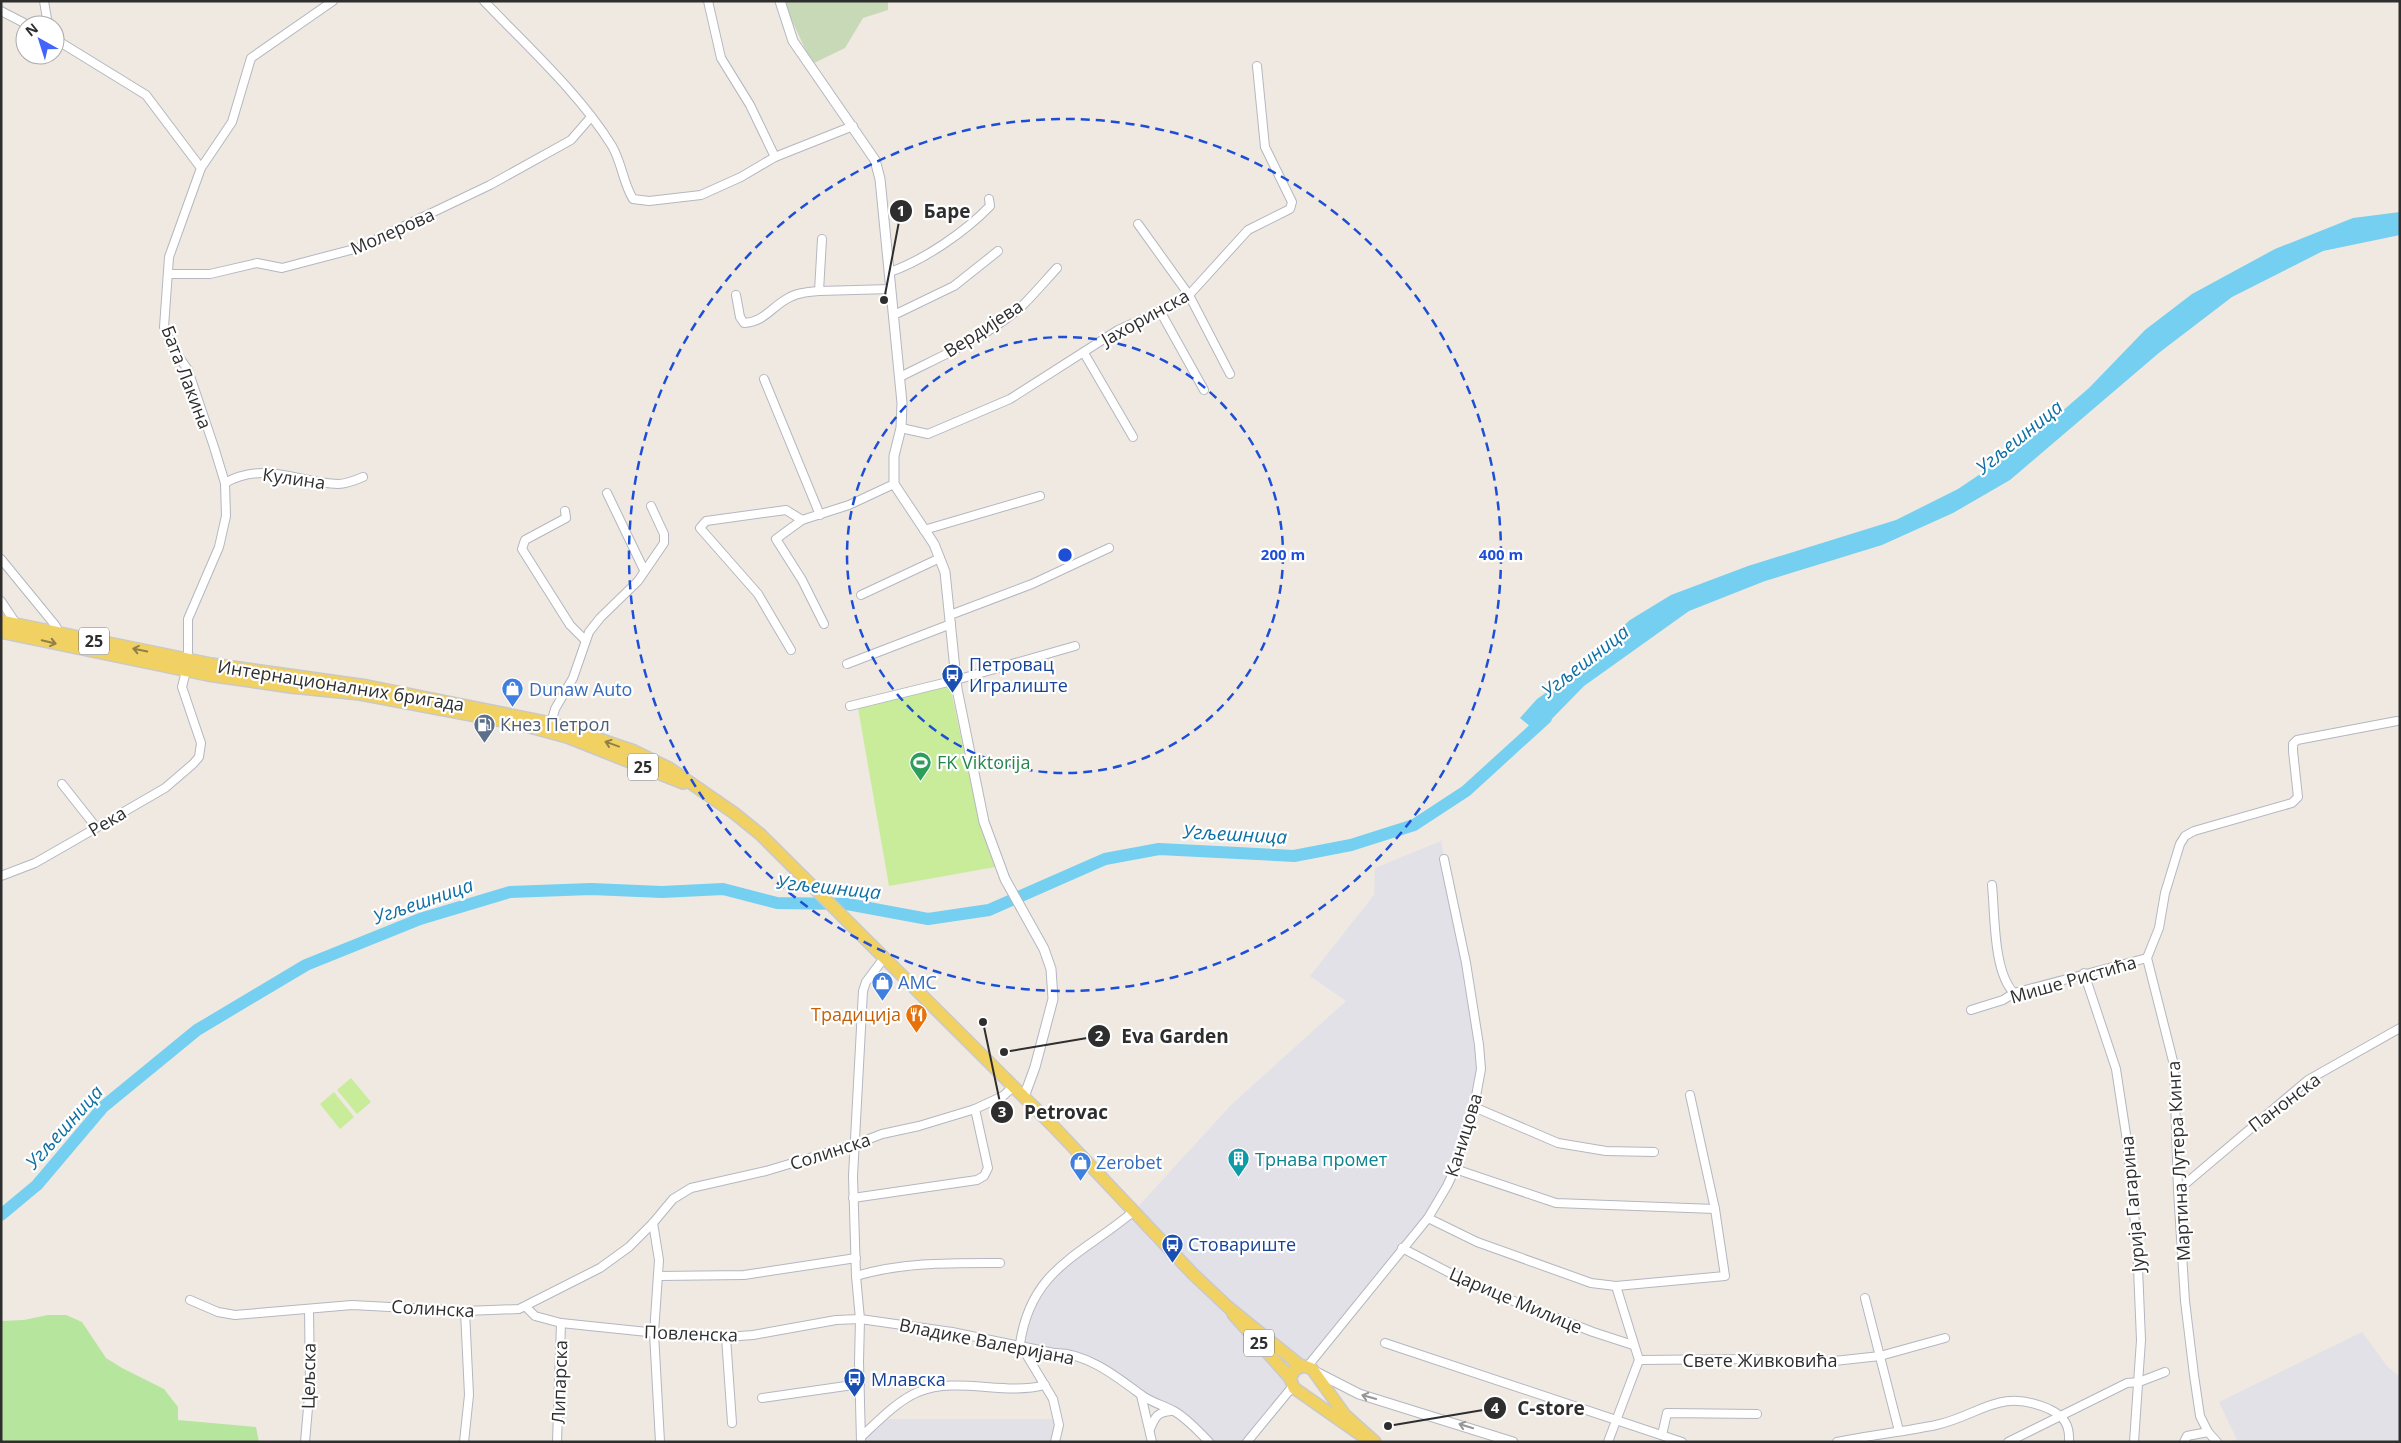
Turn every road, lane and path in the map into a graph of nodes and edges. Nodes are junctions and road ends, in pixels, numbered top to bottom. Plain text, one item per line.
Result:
1 (44, 1) edge
2 (333, 1) edge
3 (484, 1) edge
4 (708, 1) edge
5 (780, 1) edge
6 (1, 11) edge
7 (46, 15) edge
8 (15, 18) edge
9 (65, 46) edge
10 (1257, 66) dead end
11 (591, 117) junction
12 (853, 126) junction
13 (774, 157) junction
14 (201, 168) junction
15 (989, 199) dead end
16 (1138, 224) dead end
17 (822, 239) dead end
18 (998, 251) dead end
19 (1057, 268) dead end
20 (890, 272) junction
21 (168, 274) junction
22 (891, 289) junction
23 (819, 291) junction
24 (736, 295) dead end
25 (1190, 295) junction
26 (1160, 311) junction
27 (894, 315) junction
28 (1084, 353) junction
29 (1230, 374) dead end
30 (900, 377) junction
31 (764, 379) dead end
32 (1204, 390) dead end
33 (901, 428) junction
34 (1133, 438) dead end
35 (364, 477) dead end
36 (225, 483) junction
37 (894, 484) junction
38 (607, 493) dead end
39 (1040, 496) dead end
40 (651, 506) dead end
41 (565, 511) dead end
42 (820, 515) junction
43 (802, 520) junction
44 (924, 530) junction
45 (1109, 548) dead end
46 (940, 558) junction
47 (1, 559) edge
48 (644, 570) junction
49 (861, 595) dead end
50 (1, 601) edge
51 (950, 620) junction
52 (1, 621) edge
53 (824, 624) dead end
54 (17, 625) junction
55 (1, 632) edge
56 (60, 634) junction
57 (585, 640) junction
58 (1075, 646) dead end
59 (791, 650) dead end
60 (847, 664) dead end
61 (187, 665) junction
62 (956, 680) junction
63 (850, 706) dead end
64 (2398, 721) dead end
65 (551, 722) junction
66 (201, 750) joint
67 (62, 784) dead end
68 (698, 789) junction
69 (96, 827) junction
70 (1444, 859) dead end
71 (1, 876) edge
72 (1992, 885) dead end
73 (884, 958) junction
74 (2147, 958) junction
75 (2084, 973) junction
76 (2014, 993) junction
77 (1971, 1010) dead end
78 (2400, 1028) edge
79 (1014, 1086) junction
80 (1690, 1094) dead end
81 (1024, 1097) junction
82 (1474, 1107) junction
83 (975, 1109) junction
84 (856, 1144) junction
85 (1654, 1152) dead end
86 (1455, 1169) junction
87 (2178, 1190) junction
88 (853, 1198) junction
89 (1716, 1209) junction
90 (1134, 1211) junction
91 (1428, 1218) junction
92 (653, 1223) junction
93 (1402, 1248) junction
94 (856, 1258) junction
95 (1000, 1263) dead end
96 (659, 1276) junction
97 (856, 1276) junction
98 (1616, 1286) junction
99 (1865, 1298) dead end
100 (190, 1300) dead end
101 (526, 1306) junction
102 (1228, 1307) junction
103 (309, 1309) junction
104 (465, 1311) junction
105 (860, 1319) junction
106 (561, 1323) junction
107 (654, 1333) junction
108 (726, 1337) junction
109 (1945, 1338) dead end
110 (1385, 1343) dead end
111 (1020, 1344) junction
112 (1633, 1345) junction
113 (1880, 1356) junction
114 (1639, 1360) junction
115 (1309, 1370) junction
116 (2165, 1372) dead end
117 (2138, 1382) junction
118 (860, 1384) junction
119 (1045, 1385) junction
120 (1294, 1385) junction
121 (1141, 1395) junction
122 (762, 1398) dead end
123 (1174, 1411) junction
124 (1757, 1414) dead end
125 (2059, 1416) junction
126 (1616, 1420) junction
127 (732, 1423) dead end
128 (1150, 1429) junction
129 (1899, 1431) junction
130 (2208, 1432) junction
131 (1662, 1435) junction
132 (860, 1440) edge
133 (305, 1442) edge
134 (464, 1442) edge
135 (557, 1442) edge
136 (660, 1442) edge
137 (1055, 1442) edge
138 (1152, 1442) edge
139 (1209, 1442) edge
140 (1247, 1442) edge
141 (1371, 1442) edge
142 (1375, 1442) edge
143 (1513, 1442) edge
144 (1608, 1442) edge
145 (1682, 1442) edge
146 (1837, 1442) edge
147 (2008, 1442) edge
148 (2069, 1442) edge
149 (2134, 1442) edge
150 (2184, 1442) edge
151 (2217, 1442) edge

1 - 7 street
2 - 14 street, Бата Лакина
3 - 11 street
4 - 13 street
5 - 12 street
6 - 8 street
9 - 14 street
10 - 25 street, Јахоринска
11 - 13 street
11 - 21 street, Молерова
12 - 13 street
12 - 20 street
14 - 21 street, Бата Лакина
15 - 20 street
16 - 25 street
17 - 23 street
18 - 27 street
19 - 30 street, Вердијева
20 - 22 street
21 - 36 street, Бата Лакина
22 - 23 street
22 - 27 street
23 - 24 street
25 - 26 street, Јахоринска
25 - 29 street
26 - 28 street, Јахоринска
26 - 32 street
27 - 30 street
28 - 33 street, Јахоринска
28 - 34 street
30 - 33 street
31 - 42 street
33 - 37 street
35 - 36 street, Кулина
36 - 61 street, Бата Лакина
37 - 42 street
37 - 44 street
38 - 48 street
39 - 44 street
40 - 48 street
41 - 57 street
42 - 43 street
43 - 53 street
43 - 59 street
44 - 46 street
45 - 51 street
46 - 49 street
46 - 51 street
47 - 56 street
48 - 57 street
50 - 54 street
51 - 60 street
51 - 62 street
52 - 54 main road, Интернационалних бригада / 25
54 - 56 main road, Интернационалних бригада / 25
55 -> 61 main road, Интернационалних бригада / 25
61 -> 56 main road, Интернационалних бригада / 25
57 - 65 street
58 - 62 street
61 - 65 main road, Интернационалних бригада / 25
61 - 66 street, Бата Лакина
61 - 68 main road, Интернационалних бригада / 25
62 - 63 street
62 - 81 street
64 - 74 street
68 -> 65 main road, Интернационалних бригада / 25
66 - 69 street, Река
67 - 69 street
68 - 73 main road, Интернационалних бригада / 25
69 - 71 street, Река
70 - 82 street, Каницова
72 - 76 street
73 - 79 main road, Интернационалних бригада / 25
73 - 84 street
74 - 75 street, Мише Ристића
74 - 87 street, Мартина Лутера Кинга
75 - 76 street, Мише Ристића
75 - 117 street, Јурија Гагарина
76 - 77 street, Мише Ристића
78 - 87 street, Панонска
79 - 81 main road, Интернационалних бригада / 25
79 - 83 street, Солинска
80 - 89 street
81 - 90 main road, Интернационалних бригада / 25
82 - 85 street
82 - 86 street, Каницова
83 - 84 street, Солинска
83 - 88 street
84 - 88 street
84 - 92 street, Солинска
86 - 89 street
86 - 91 street, Каницова
87 - 130 street, Мартина Лутера Кинга
88 - 94 street
89 - 98 street
90 - 102 main road, Интернационалних бригада / 25
90 - 111 street
91 - 93 street, Каницова
91 - 98 street
92 - 96 street
92 - 101 street, Солинска
93 - 112 street, Царице Милице
93 - 115 street, Каницова
94 - 96 street
94 - 97 street
95 - 97 street
96 - 107 street
97 - 105 street
98 - 112 street
99 - 113 street
100 - 103 street, Солинска
101 - 104 street, Солинска
101 - 106 street, Повленска
102 - 115 main road, Интернационалних бригада / 25
102 - 120 main road, Интернационалних бригада / 25
103 - 104 street, Солинска
103 - 133 street, Цељска
104 - 134 street
105 - 108 street, Повленска
105 - 111 street, Владике Валеријана
105 - 118 street
106 - 107 street, Повленска
106 - 135 street, Липарска
107 - 108 street, Повленска
107 - 136 street
108 - 127 street
109 - 113 street, Свете Живковића
110 - 126 street
111 - 119 street
111 - 121 street, Владике Валеријана
112 - 114 street
113 - 114 street, Свете Живковића
113 - 129 street
114 - 126 street
115 - 120 main road, 25
115 - 120 main road
115 - 142 main road, 25
143 -> 115 street
116 - 117 street
117 - 125 street
117 - 149 street, Јурија Гагарина
118 - 122 street
118 - 132 street
119 - 132 street
119 - 137 street
120 - 140 street
120 - 141 main road, 25
121 - 123 street, Владике Валеријана
121 - 128 street
123 - 128 street
123 - 139 street, Владике Валеријана
124 - 131 street
125 - 129 street
125 - 147 street
125 - 148 street
126 - 131 street
126 - 144 street
128 - 138 street
129 - 146 street
130 - 150 street
130 - 151 street, Мартина Лутера Кинга
131 - 145 street

